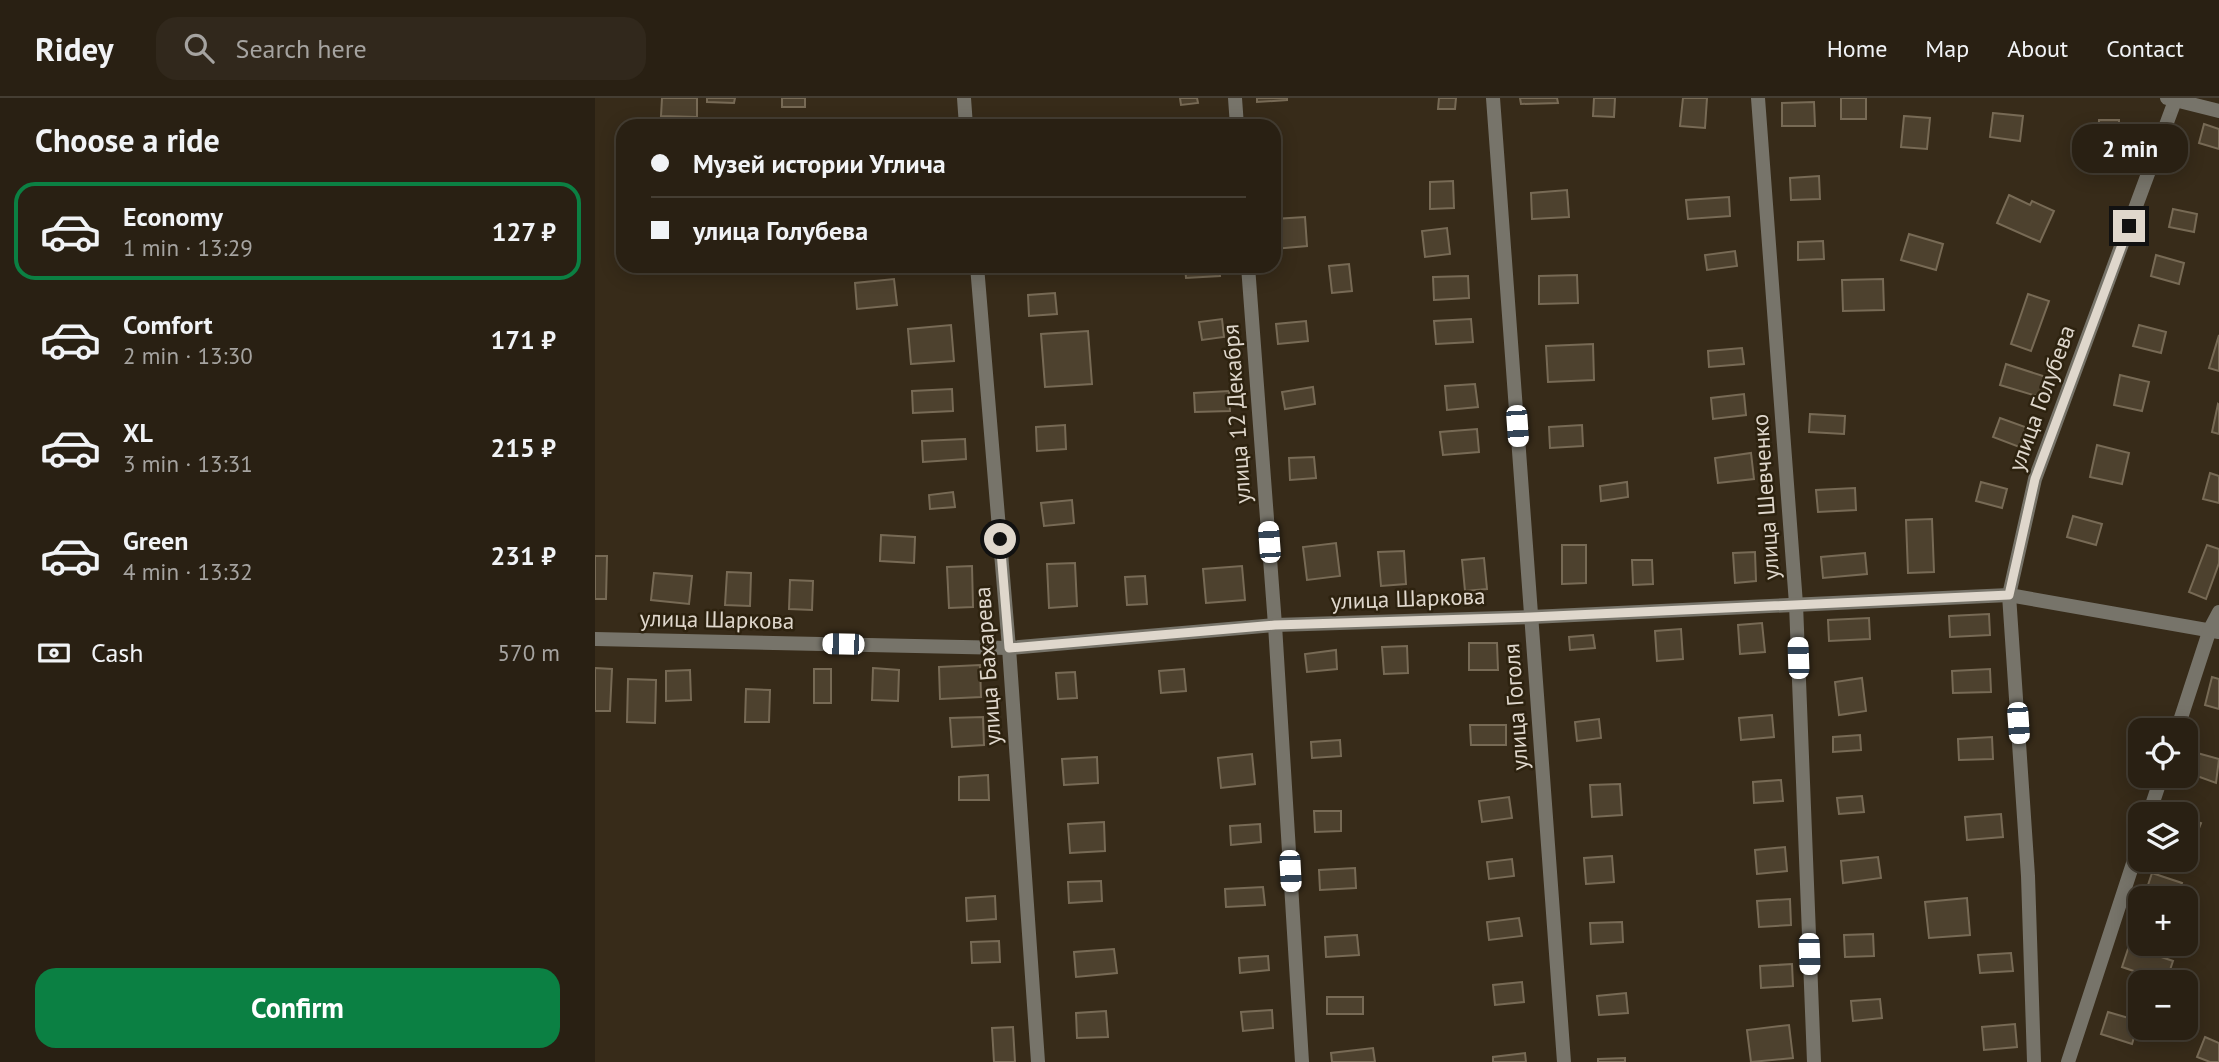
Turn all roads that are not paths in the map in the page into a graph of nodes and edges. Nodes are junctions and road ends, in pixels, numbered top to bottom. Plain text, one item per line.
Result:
1 (964, 98) edge
2 (1235, 98) edge
3 (1493, 98) edge
4 (1758, 98) edge
5 (2173, 98) edge
6 (2219, 111) edge
7 (966, 119) edge
8 (1236, 119) edge
9 (978, 273) edge
10 (1249, 273) edge
11 (2009, 595) junction
12 (1796, 604) junction
13 (2219, 612) edge
14 (1531, 617) junction
15 (1275, 625) junction
16 (2214, 631) edge
17 (595, 639) edge
18 (1009, 648) junction
19 (2181, 718) edge
20 (2130, 872) edge
21 (1038, 1062) edge
22 (1302, 1062) edge
23 (1564, 1062) edge
24 (1814, 1062) edge
25 (2034, 1062) edge
26 (2068, 1062) edge

1 - 7 street
2 - 8 street
3 - 14 street, улица Гоголя
4 - 12 street, улица Шевченко
5 - 6 street
5 - 11 street, улица Голубева
9 - 18 street, улица Бахарева
10 - 15 street, улица 12 Декабря
11 - 12 street, улица Шаркова
11 - 16 street, улица Шаркова
11 - 25 street, улица Голубева
12 - 14 street, улица Шаркова
12 - 24 street, улица Шевченко
13 - 16 street
14 - 15 street, улица Шаркова
14 - 23 street, улица Гоголя
15 - 18 street, улица Шаркова
15 - 22 street, улица 12 Декабря
16 - 19 street
17 - 18 street, улица Шаркова
18 - 21 street, улица Бахарева
20 - 26 street

